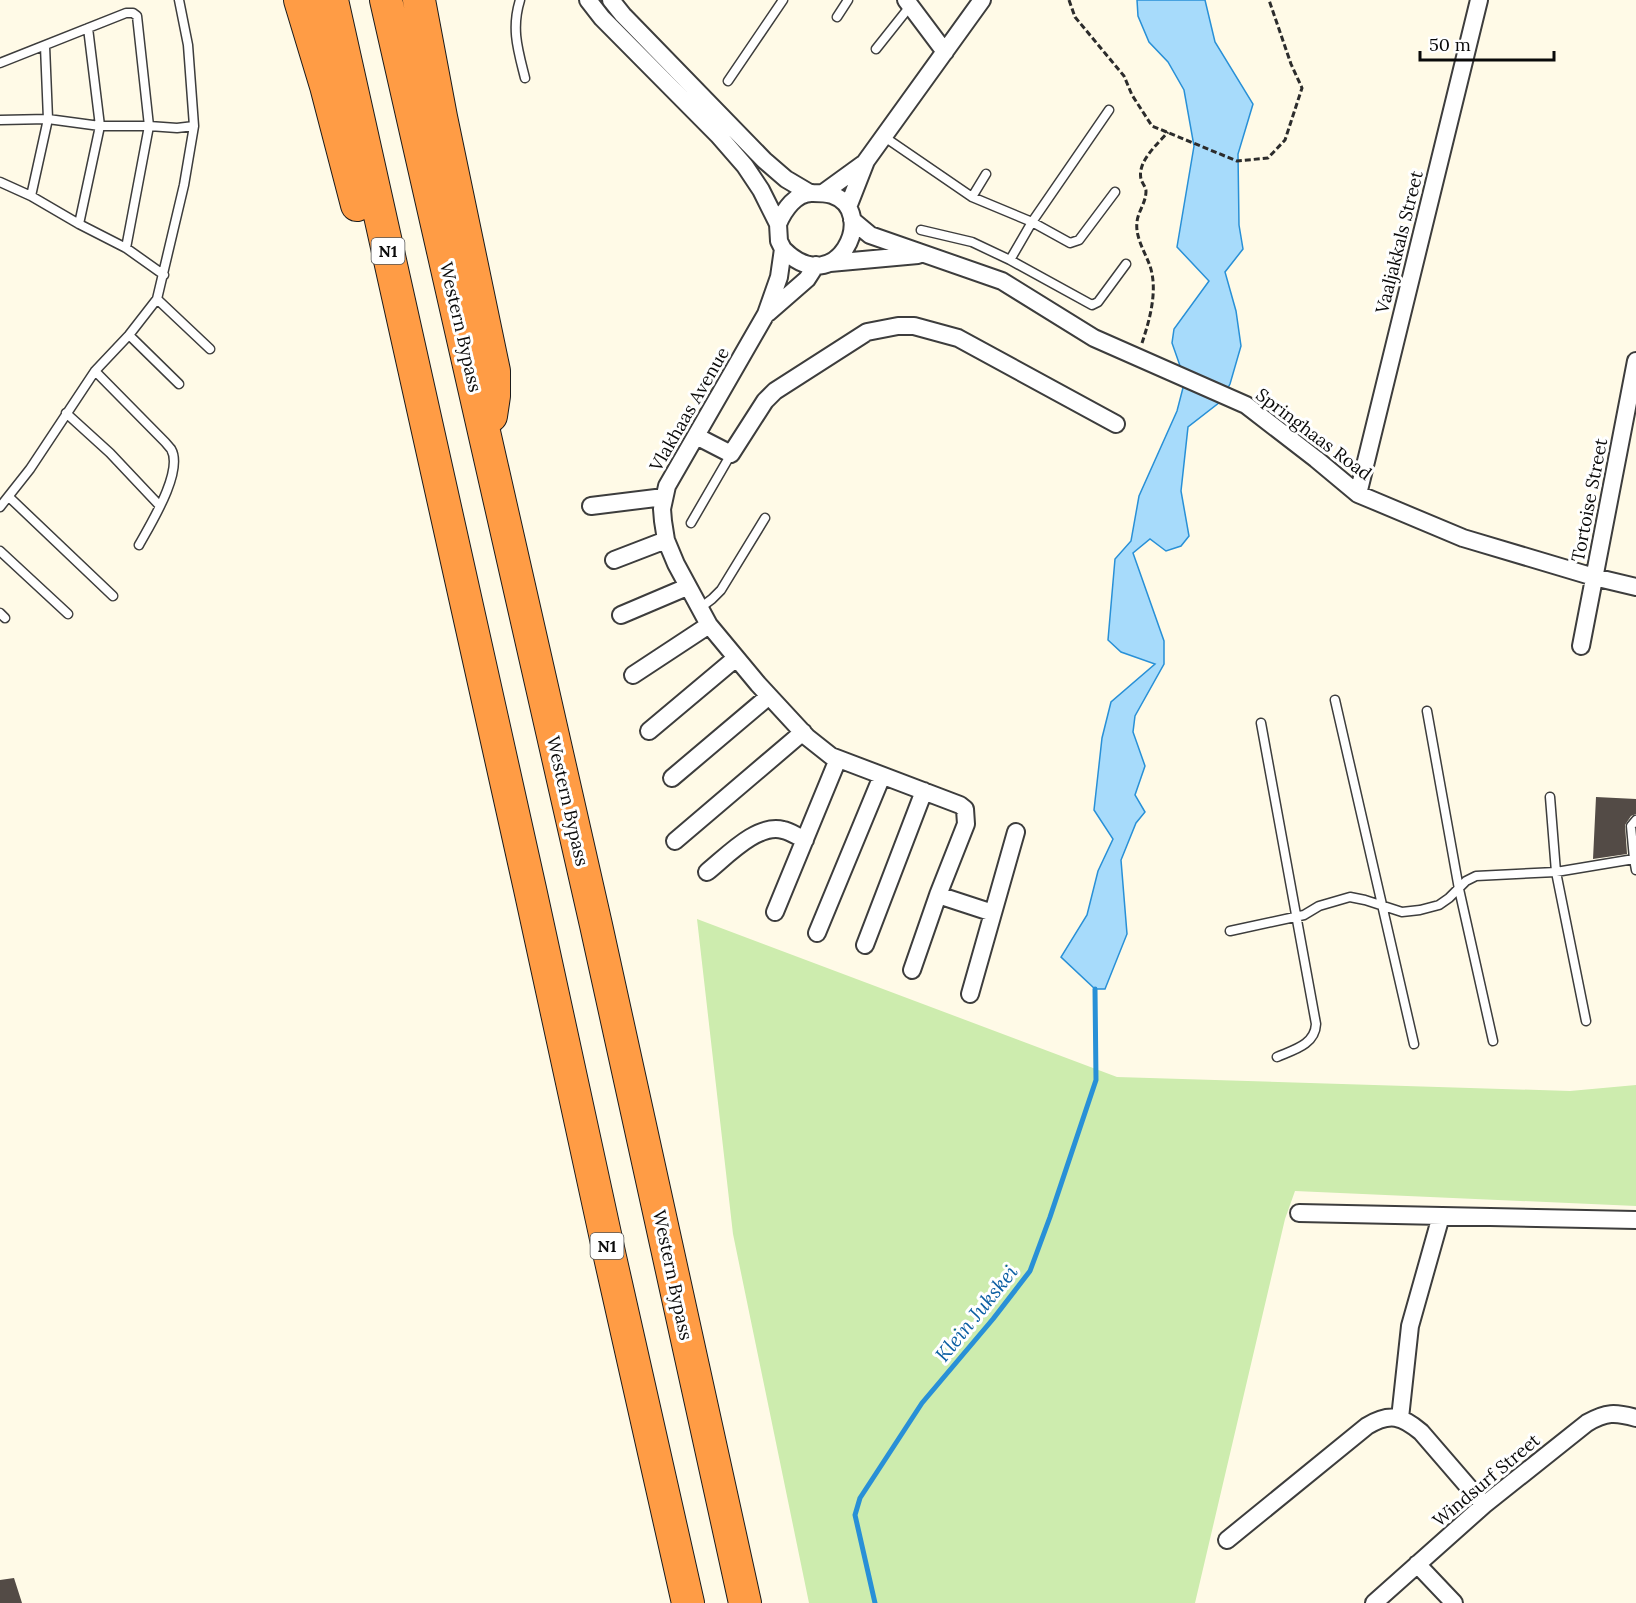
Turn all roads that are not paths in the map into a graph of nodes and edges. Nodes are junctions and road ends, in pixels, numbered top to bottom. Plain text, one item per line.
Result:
1 (179, 0) edge
2 (300, 0) edge
3 (332, 0) edge
4 (386, 0) edge
5 (419, 0) edge
6 (520, 0) edge
7 (588, 0) edge
8 (611, 0) edge
9 (783, 0) edge
10 (848, 0) edge
11 (982, 0) edge
12 (1479, 0) edge
13 (910, 2) edge
14 (837, 17) dead end
15 (88, 28) junction
16 (45, 46) junction
17 (876, 49) dead end
18 (945, 52) junction
19 (0, 63) edge
20 (525, 78) dead end
21 (728, 81) dead end
22 (1109, 110) dead end
23 (48, 119) junction
24 (0, 120) edge
25 (100, 126) junction
26 (149, 126) junction
27 (194, 126) junction
28 (883, 136) junction
29 (866, 161) junction
30 (986, 174) dead end
31 (0, 182) edge
32 (1115, 192) dead end
33 (815, 193) junction
34 (31, 196) junction
35 (972, 197) junction
36 (850, 214) junction
37 (1032, 222) junction
38 (79, 224) junction
39 (778, 224) junction
40 (921, 230) dead end
41 (126, 248) junction
42 (783, 249) junction
43 (928, 255) junction
44 (1010, 260) junction
45 (822, 264) junction
46 (1126, 264) dead end
47 (164, 275) junction
48 (157, 299) junction
49 (766, 314) junction
50 (129, 335) junction
51 (210, 349) dead end
52 (1636, 362) edge
53 (95, 370) junction
54 (179, 384) dead end
55 (66, 413) junction
56 (1116, 424) dead end
57 (696, 436) junction
58 (486, 438) junction
59 (731, 454) junction
60 (1358, 494) junction
61 (9, 497) junction
62 (664, 497) junction
63 (443, 502) junction
64 (160, 506) junction
65 (591, 506) dead end
66 (0, 507) edge
67 (765, 518) dead end
68 (691, 524) dead end
69 (666, 540) junction
70 (139, 545) dead end
71 (0, 550) edge
72 (614, 560) dead end
73 (1594, 577) junction
74 (687, 587) junction
75 (1636, 587) edge
76 (113, 596) dead end
77 (700, 608) junction
78 (68, 614) dead end
79 (621, 615) dead end
80 (709, 625) junction
81 (1581, 645) dead end
82 (736, 658) junction
83 (633, 675) dead end
84 (769, 696) junction
85 (1335, 700) dead end
86 (1427, 711) dead end
87 (1261, 723) dead end
88 (649, 731) dead end
89 (803, 732) junction
90 (838, 759) junction
91 (882, 776) junction
92 (672, 778) dead end
93 (924, 791) junction
94 (1550, 797) dead end
95 (1634, 825) edge
96 (1016, 832) dead end
97 (805, 840) junction
98 (675, 841) dead end
99 (1634, 859) junction
100 (1636, 870) edge
101 (707, 872) dead end
102 (1556, 872) junction
103 (1459, 889) junction
104 (938, 895) junction
105 (1383, 906) junction
106 (775, 912) dead end
107 (993, 913) junction
108 (1297, 917) junction
109 (1230, 931) dead end
110 (817, 933) dead end
111 (865, 945) dead end
112 (912, 970) dead end
113 (970, 994) dead end
114 (1586, 1022) dead end
115 (1493, 1041) dead end
116 (1414, 1044) dead end
117 (1277, 1057) dead end
118 (1299, 1214) dead end
119 (1441, 1216) junction
120 (1636, 1220) edge
121 (1400, 1418) junction
122 (1636, 1418) edge
123 (1484, 1505) junction
124 (1227, 1540) dead end
125 (1417, 1564) junction
126 (688, 1603) edge
127 (745, 1603) edge
128 (1374, 1603) edge
129 (1455, 1603) edge

1 - 27 lane
2 - 63 highway
3 - 63 highway, N1
4 - 58 highway, Western Bypass
5 - 58 highway
6 - 20 lane
7 - 39 street, Vlakhaas Avenue
8 - 33 street
9 - 21 lane
10 - 14 lane
11 - 18 street
12 - 60 street, Vaaljakkals Street
13 - 17 lane
13 - 18 street
15 - 16 lane
15 - 25 lane
15 - 26 lane
16 - 19 lane
16 - 23 lane
18 - 28 street
22 - 37 lane
23 - 24 lane
23 - 25 lane
23 - 34 lane
25 - 26 lane
25 - 38 lane
26 - 27 lane
26 - 41 lane
27 - 47 lane
28 - 29 street
28 - 35 lane
29 - 33 street
29 - 36 street
30 - 35 lane
31 - 34 lane
32 - 37 lane
33 - 36 street
33 - 39 street
34 - 38 lane
35 - 37 lane
36 - 43 street, Springhaas Road
36 - 45 street
37 - 44 lane
38 - 41 lane
39 - 42 street, Vlakhaas Avenue
40 - 44 lane
41 - 47 lane
42 - 45 street
42 - 49 street, Vlakhaas Avenue
43 - 45 street
43 - 60 street, Springhaas Road
44 - 46 lane
45 - 49 street
47 - 48 lane
48 - 50 lane
48 - 51 lane
49 - 57 street, Vlakhaas Avenue
50 - 53 lane
50 - 54 lane
52 - 73 street, Tortoise Street
53 - 55 lane
53 - 64 lane
55 - 61 lane
55 - 64 lane
56 - 59 street
57 - 59 street
57 - 62 street, Vlakhaas Avenue
58 - 127 highway, Western Bypass
59 - 68 lane
60 - 73 street, Springhaas Road
61 - 66 lane
61 - 76 lane
62 - 65 street
62 - 69 street, Vlakhaas Avenue
63 - 126 highway, N1
64 - 70 lane
67 - 77 lane
69 - 72 street
69 - 74 street, Vlakhaas Avenue
71 - 78 lane
73 - 75 street, Springhaas Road
73 - 81 street, Tortoise Street
74 - 77 street, Vlakhaas Avenue
74 - 79 street
77 - 80 street, Vlakhaas Avenue
80 - 82 street, Vlakhaas Avenue
80 - 83 street
82 - 84 street, Vlakhaas Avenue
82 - 88 street
84 - 89 street, Vlakhaas Avenue
84 - 92 street
85 - 105 lane
86 - 103 lane
87 - 108 lane
89 - 90 street, Vlakhaas Avenue
89 - 98 street
90 - 91 street, Vlakhaas Avenue
90 - 97 street
91 - 93 street, Vlakhaas Avenue
91 - 110 street
93 - 104 street, Vlakhaas Avenue
93 - 111 street
94 - 102 lane
95 - 99 lane
96 - 107 street
97 - 101 street
97 - 106 street
99 - 100 lane
99 - 102 lane
102 - 103 lane
102 - 114 lane
103 - 105 lane
103 - 115 lane
104 - 107 street
104 - 112 street
105 - 108 lane
105 - 116 lane
107 - 113 street
108 - 109 lane
108 - 117 lane
118 - 119 street
119 - 120 street
119 - 121 street
121 - 123 street
121 - 124 street
122 - 123 street, Windsurf Street
123 - 125 street, Windsurf Street
125 - 128 street, Windsurf Street
125 - 129 street

